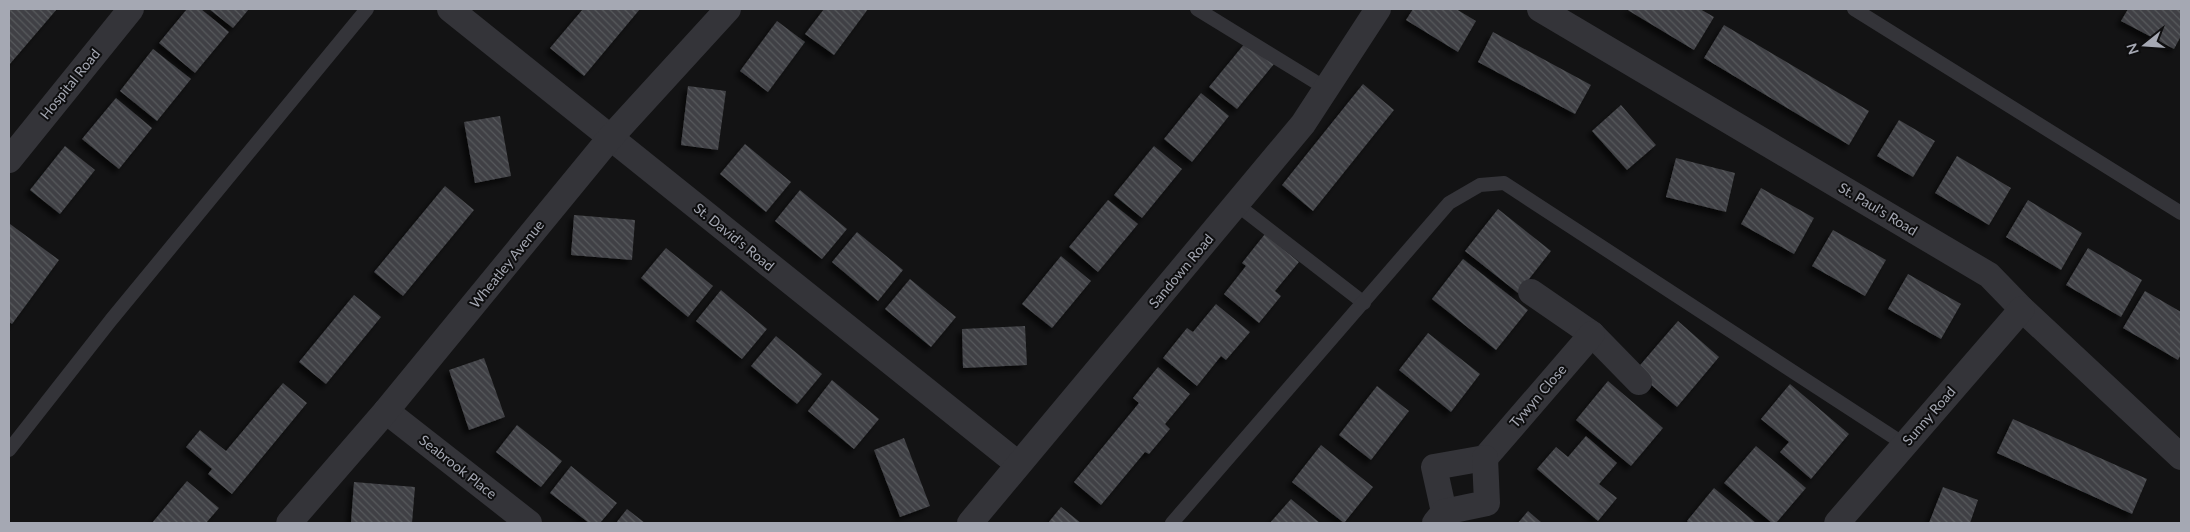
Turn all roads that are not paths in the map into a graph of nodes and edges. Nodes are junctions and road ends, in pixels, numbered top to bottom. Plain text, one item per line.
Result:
1 (131, 9) edge
2 (367, 9) edge
3 (450, 9) edge
4 (728, 9) edge
5 (1197, 9) edge
6 (1378, 9) edge
7 (1540, 9) edge
8 (1854, 9) edge
9 (1327, 90) junction
10 (610, 138) junction
11 (9, 160) edge
12 (1236, 204) junction
13 (2181, 213) edge
14 (1531, 292) dead end
15 (1364, 303) junction
16 (2022, 309) junction
17 (1592, 334) junction
18 (1639, 382) dead end
19 (386, 411) junction
20 (1904, 444) junction
21 (9, 450) edge
22 (2181, 457) edge
23 (1485, 458) junction
24 (1018, 464) junction
25 (1439, 518) edge
26 (289, 523) edge
27 (530, 523) edge
28 (970, 523) edge
29 (1172, 523) edge
30 (1837, 523) edge

1 - 11 street, Hospital Road
2 - 21 lane
3 - 10 street, St. David's Road
4 - 10 street, Wheatley Avenue
5 - 9 lane
6 - 9 street, Sandown Road
7 - 16 street, St. Paul's Road
8 - 13 lane
9 - 12 street, Sandown Road
10 - 19 street, Wheatley Avenue
10 - 24 street, St. David's Road
12 - 15 lane
12 - 24 street, Sandown Road
14 - 17 street
15 - 20 lane
15 - 29 lane
16 - 20 street, Sunny Road
16 - 22 street, St. Paul's Road
17 - 18 street
17 - 23 street, Tywyn Close
19 - 26 street, Wheatley Avenue
19 - 27 street, Seabrook Place
20 - 30 street, Sunny Road
23 - 25 street
23 - 25 street
24 - 28 street, Sandown Road

